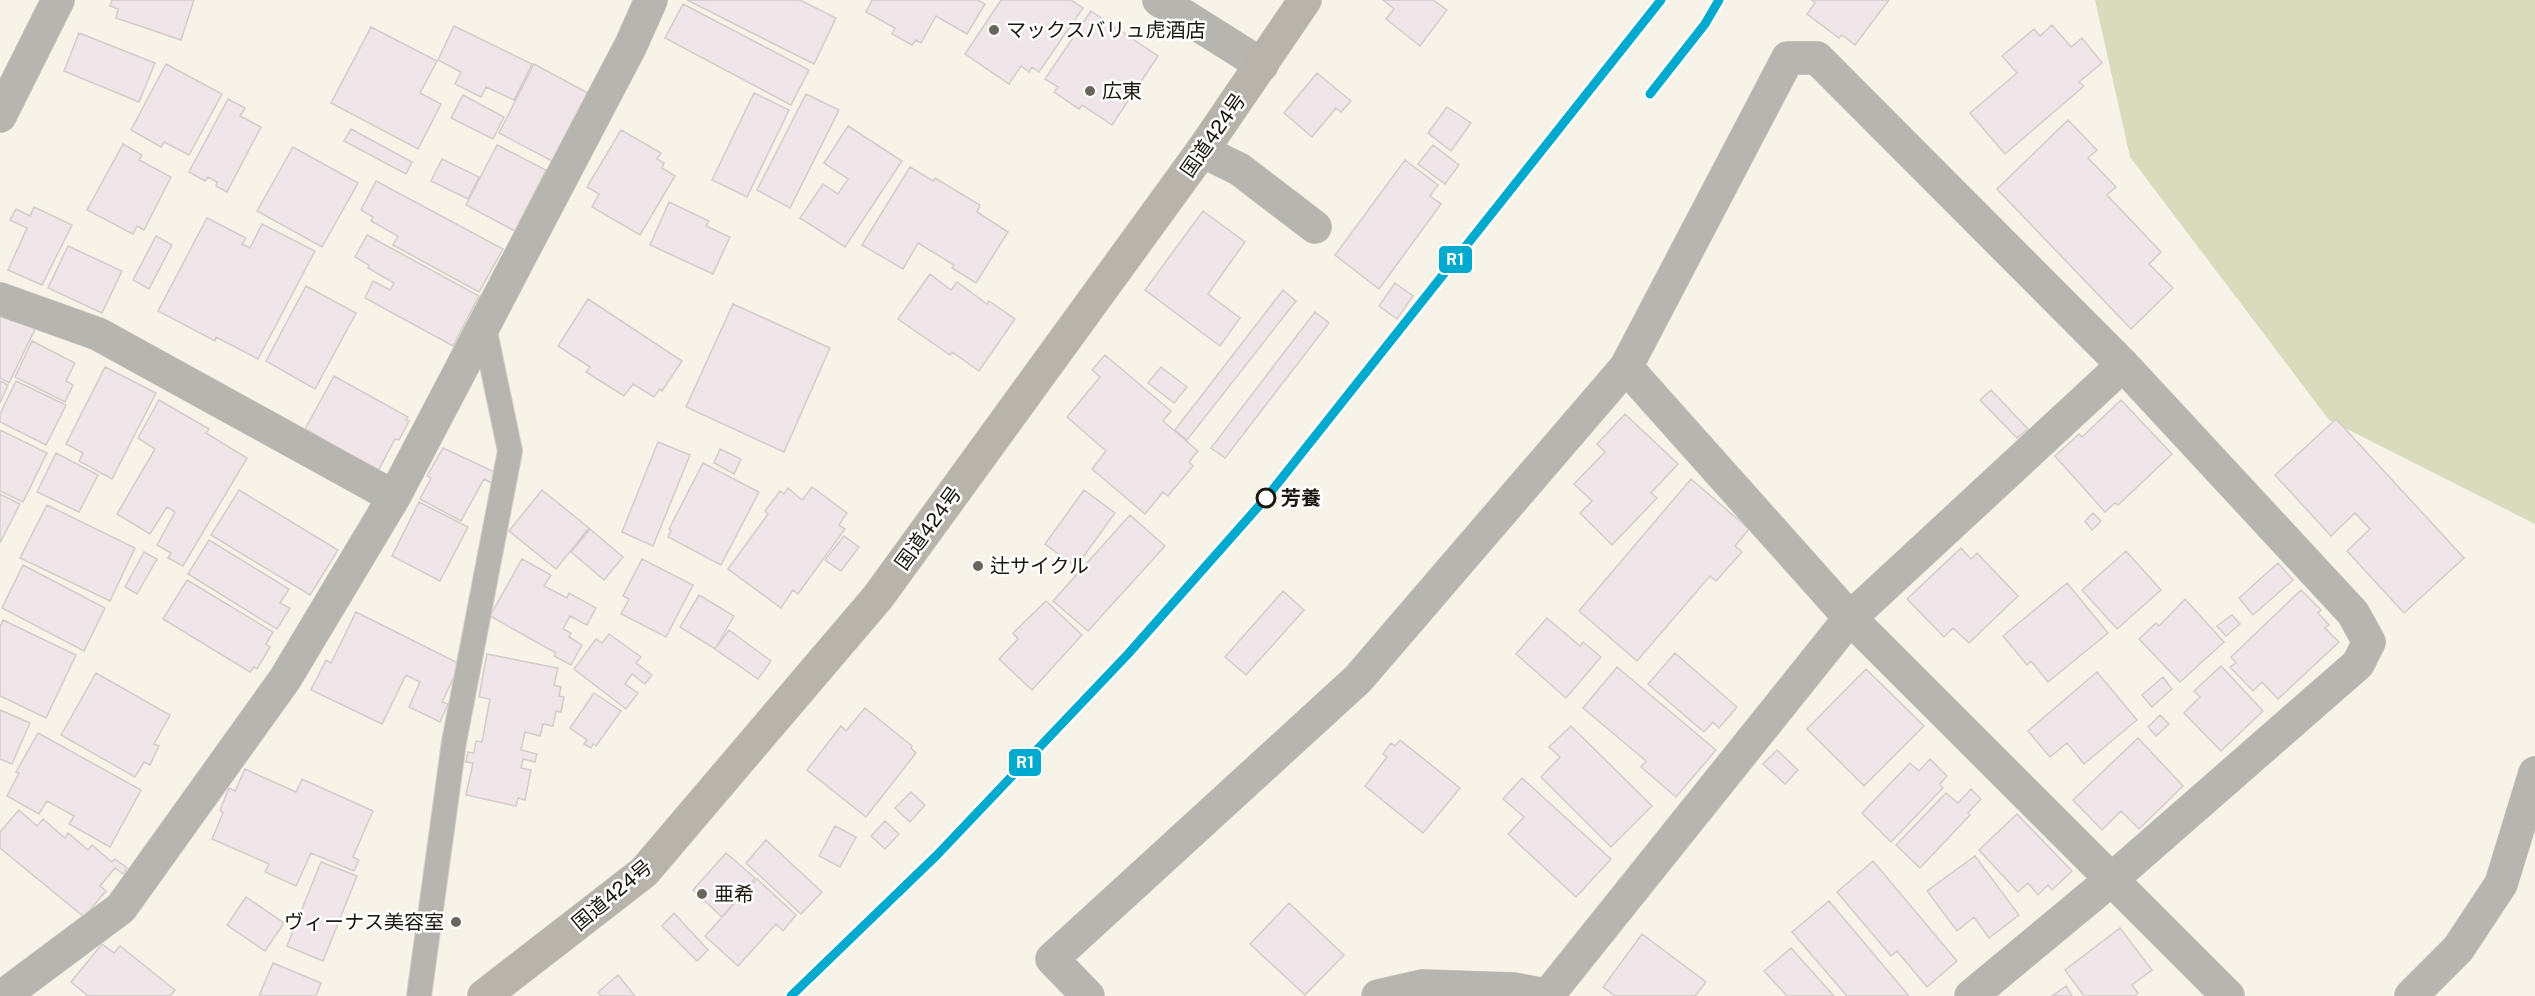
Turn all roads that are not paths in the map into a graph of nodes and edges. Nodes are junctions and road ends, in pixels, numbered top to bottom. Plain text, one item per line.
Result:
1 (57, 0) edge
2 (651, 0) edge
3 (1159, 0) edge
4 (1305, 0) edge
5 (1262, 65) junction
6 (0, 116) edge
7 (1202, 151) junction
8 (1315, 227) dead end
9 (0, 299) edge
10 (484, 327) junction
11 (2123, 365) junction
12 (1626, 367) junction
13 (394, 496) junction
14 (1850, 618) junction
15 (2535, 773) edge
16 (2112, 879) junction
17 (6, 992) edge
18 (1549, 995) edge
19 (419, 996) edge
20 (484, 996) edge
21 (1088, 996) edge
22 (1378, 996) edge
23 (1971, 996) edge
24 (2228, 996) edge
25 (2411, 996) edge

1 - 6 street
2 - 10 street
3 - 5 street
4 - 5 highway, 国道424号
5 - 7 highway, 国道424号
7 - 8 street
7 - 20 highway, 国道424号
9 - 13 street
10 - 13 street
10 - 19 lane
11 - 12 street
11 - 14 street
11 - 16 street
12 - 14 street
12 - 21 street
13 - 17 street
14 - 16 street
14 - 18 street
15 - 25 street
16 - 23 street
16 - 24 street
18 - 22 street

